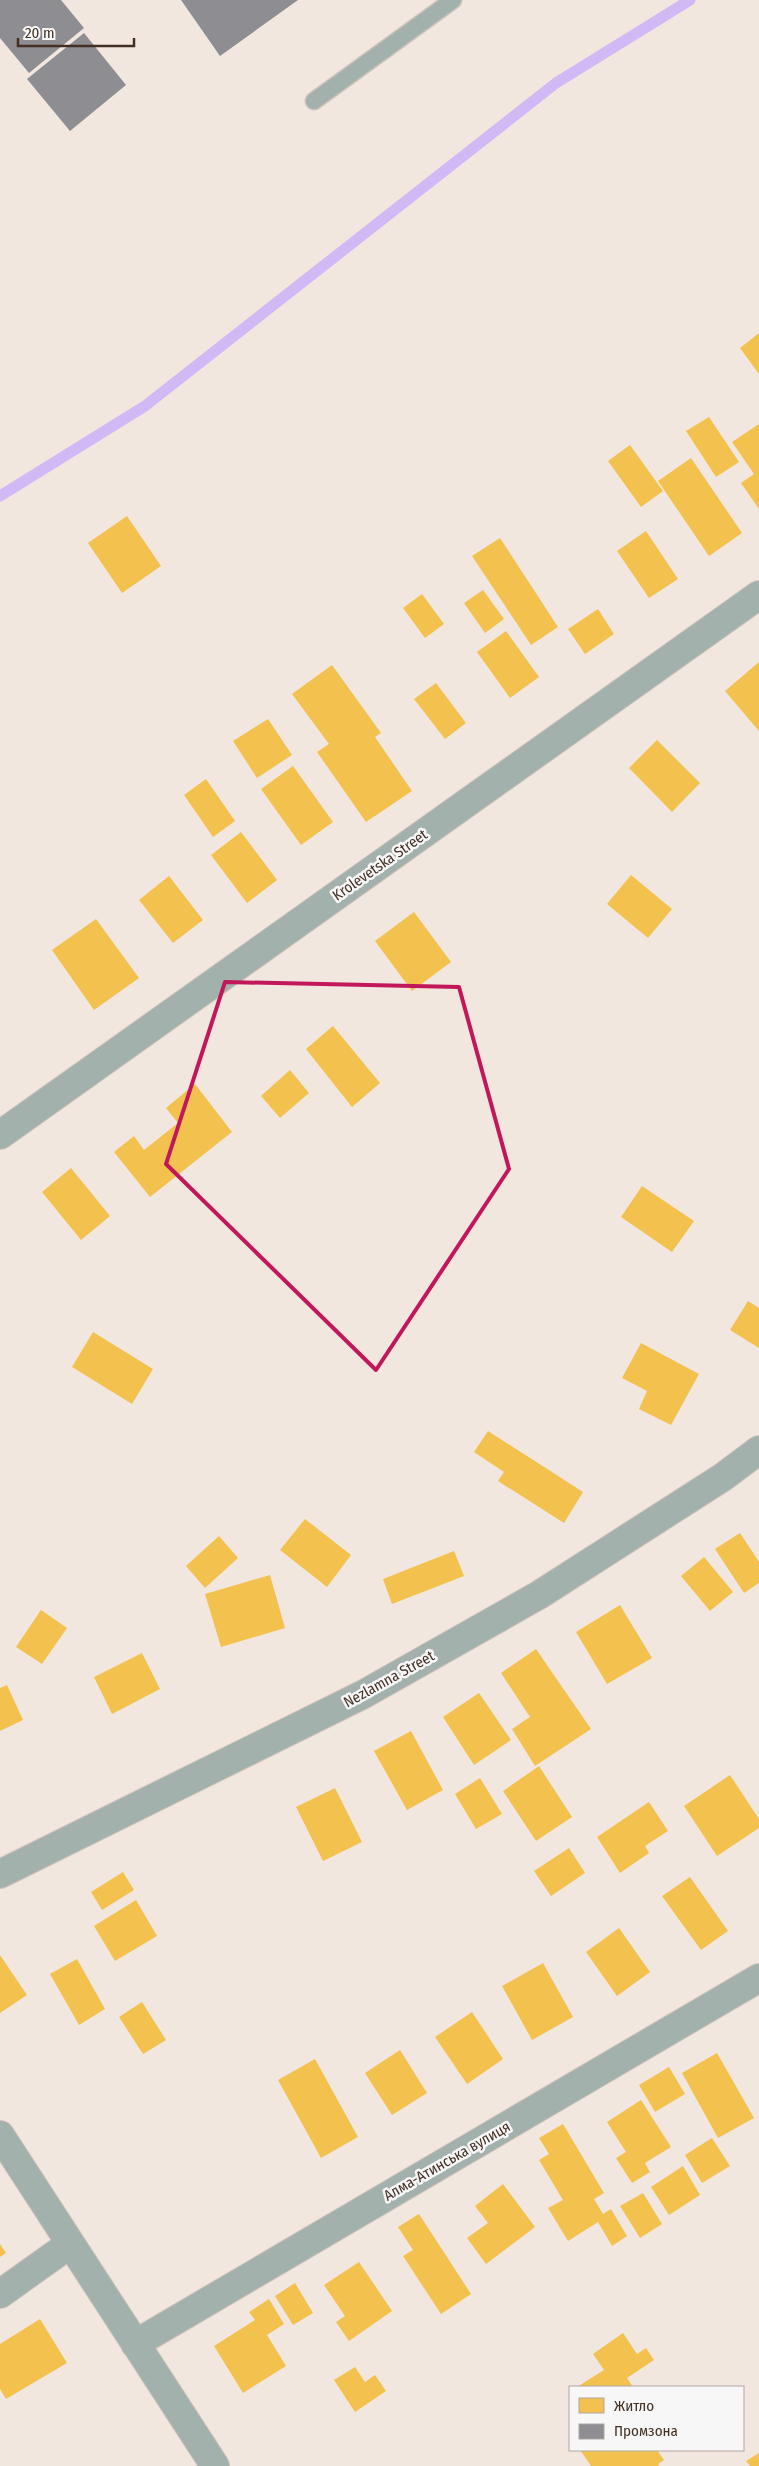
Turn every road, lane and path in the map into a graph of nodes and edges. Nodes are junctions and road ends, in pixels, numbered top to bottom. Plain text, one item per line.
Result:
1 (453, 0) edge
2 (314, 101) dead end
3 (759, 595) edge
4 (0, 1135) edge
5 (759, 1450) edge
6 (0, 1874) edge
7 (759, 1978) edge
8 (0, 2135) edge
9 (70, 2244) junction
10 (0, 2294) edge
11 (135, 2344) junction
12 (216, 2466) edge

1 - 2 lane
3 - 4 street, Krolevetska Street
5 - 6 street, Nezlamna Street
7 - 11 street, Алма-Атинська вулиця
8 - 9 street
9 - 10 street
9 - 11 street
11 - 12 street

